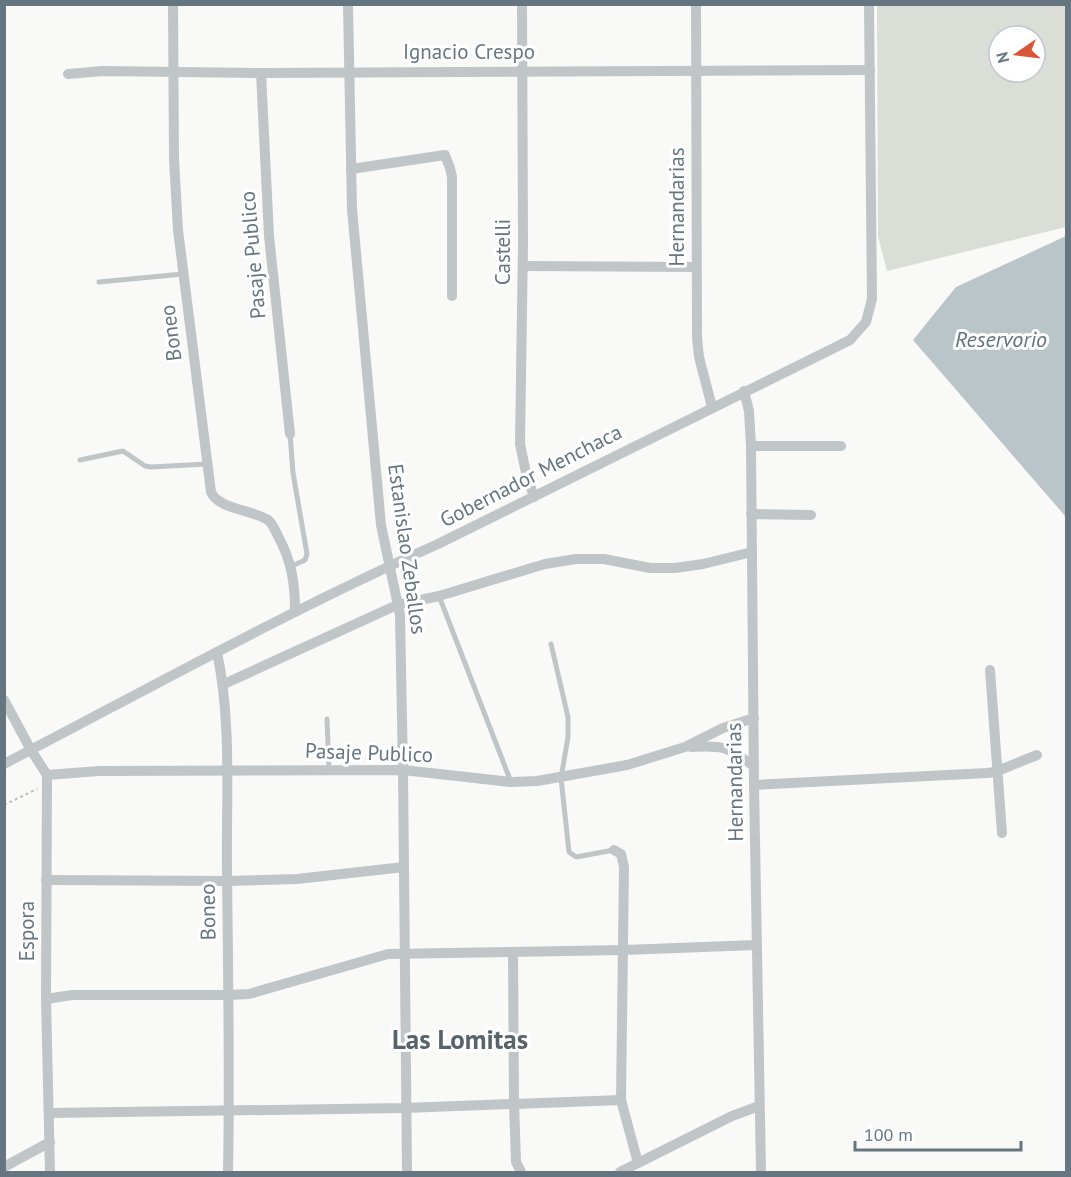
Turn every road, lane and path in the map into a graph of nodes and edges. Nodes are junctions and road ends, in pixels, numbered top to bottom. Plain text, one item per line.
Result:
1 (173, 4) edge
2 (348, 4) edge
3 (522, 4) edge
4 (696, 4) edge
5 (869, 4) edge
6 (870, 70) junction
7 (522, 71) junction
8 (696, 71) junction
9 (173, 72) junction
10 (349, 72) junction
11 (261, 73) junction
12 (69, 74) dead end
13 (351, 169) junction
14 (523, 266) junction
15 (696, 267) junction
16 (183, 274) junction
17 (99, 282) dead end
18 (452, 296) dead end
19 (744, 391) junction
20 (712, 407) junction
21 (290, 434) joint
22 (751, 446) junction
23 (841, 446) dead end
24 (80, 460) dead end
25 (207, 464) junction
26 (534, 497) junction
27 (752, 514) junction
28 (812, 515) dead end
29 (752, 552) junction
30 (291, 566) junction
31 (390, 566) junction
32 (439, 596) junction
33 (397, 605) junction
34 (295, 612) junction
35 (551, 644) dead end
36 (217, 652) junction
37 (990, 670) dead end
38 (224, 684) junction
39 (4, 700) edge
40 (754, 718) junction
41 (327, 719) dead end
42 (685, 747) junction
43 (31, 750) junction
44 (1037, 755) dead end
45 (4, 764) edge
46 (754, 766) junction
47 (226, 770) junction
48 (329, 770) junction
49 (404, 770) junction
50 (998, 771) junction
51 (561, 778) junction
52 (47, 780) junction
53 (511, 782) junction
54 (754, 785) junction
55 (4, 805) edge
56 (1002, 833) dead end
57 (614, 850) joint
58 (404, 867) junction
59 (46, 880) junction
60 (227, 881) junction
61 (756, 945) junction
62 (624, 950) junction
63 (513, 952) junction
64 (404, 953) junction
65 (229, 995) junction
66 (46, 999) junction
67 (621, 1100) junction
68 (514, 1104) junction
69 (759, 1106) junction
70 (405, 1108) junction
71 (230, 1110) junction
72 (50, 1113) junction
73 (50, 1142) junction
74 (638, 1163) junction
75 (4, 1167) edge
76 (50, 1173) edge
77 (228, 1173) edge
78 (407, 1173) edge
79 (520, 1173) edge
80 (620, 1173) edge
81 (761, 1173) edge

1 - 9 street, Boneo
2 - 10 street, Estanislao Zeballos
3 - 7 street, Castelli
4 - 8 street, Hernandarias
5 - 6 street
6 - 8 street, Ignacio Crespo
6 - 19 street, Gobernador Menchaca
7 - 8 street, Ignacio Crespo
7 - 10 street, Ignacio Crespo
7 - 14 street, Castelli
8 - 15 street, Hernandarias
9 - 11 street, Ignacio Crespo
9 - 12 street, Ignacio Crespo
9 - 16 street, Boneo
10 - 11 street, Ignacio Crespo
10 - 13 street, Estanislao Zeballos
11 - 21 street, Pasaje Publico
13 - 18 street
13 - 31 street, Estanislao Zeballos
14 - 15 street
14 - 26 street, Castelli
15 - 20 street, Hernandarias
16 - 17 lane
16 - 25 street, Boneo
19 - 20 street, Gobernador Menchaca
19 - 22 street, Hernandarias
20 - 26 street, Gobernador Menchaca
21 - 30 lane
22 - 23 street
22 - 27 street, Hernandarias
24 - 25 lane
25 - 30 street, Boneo
26 - 31 street, Gobernador Menchaca
27 - 28 street
27 - 29 street, Hernandarias
29 - 32 street
29 - 40 street, Hernandarias
30 - 34 street, Boneo
31 - 33 street, Estanislao Zeballos
31 - 34 street, Gobernador Menchaca
32 - 33 street
32 - 53 lane
33 - 38 street
33 - 49 street, Estanislao Zeballos
34 - 36 street, Gobernador Menchaca
35 - 51 lane
36 - 38 street, Boneo
36 - 43 street, Gobernador Menchaca
37 - 50 street
38 - 47 street, Boneo
39 - 43 street
40 - 42 street, Pasaje Publico
40 - 46 street, Hernandarias
41 - 48 lane
42 - 46 street, Pasaje Publico
42 - 51 street, Pasaje Publico
43 - 45 street, Gobernador Menchaca
43 - 52 street
44 - 50 street
46 - 54 street, Hernandarias
47 - 48 street, Pasaje Publico
47 - 52 street, Pasaje Publico
47 - 60 street, Boneo
48 - 49 street, Pasaje Publico
49 - 53 street, Pasaje Publico
49 - 58 street, Estanislao Zeballos
50 - 54 street
50 - 56 street
51 - 53 street, Pasaje Publico
51 - 57 lane
52 - 55 path
52 - 59 street, Espora
54 - 61 street, Hernandarias
57 - 62 street
58 - 60 street
58 - 64 street, Estanislao Zeballos
59 - 60 street
59 - 66 street, Espora
60 - 65 street, Boneo
61 - 62 street
61 - 69 street, Hernandarias
62 - 63 street
62 - 67 street
63 - 64 street
63 - 68 street
64 - 65 street
64 - 70 street, Estanislao Zeballos
65 - 66 street
65 - 71 street, Boneo
66 - 72 street, Espora
67 - 68 street
67 - 74 street
68 - 70 street
68 - 79 street
69 - 74 street
69 - 81 street, Hernandarias
70 - 71 street
70 - 78 street, Estanislao Zeballos
71 - 72 street
71 - 77 street, Boneo
72 - 73 street, Espora
73 - 75 street
73 - 76 street, Espora
74 - 80 street

